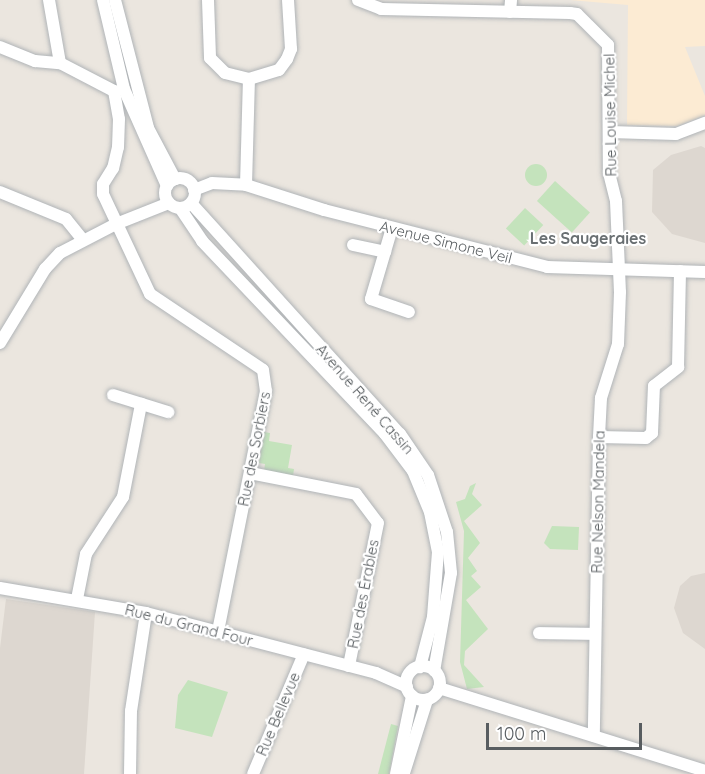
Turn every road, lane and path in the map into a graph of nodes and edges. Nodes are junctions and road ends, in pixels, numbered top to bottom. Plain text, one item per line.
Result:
1 (49, 0) edge
2 (103, 0) edge
3 (115, 0) edge
4 (208, 0) edge
5 (288, 0) edge
6 (358, 0) edge
7 (511, 6) edge
8 (0, 47) edge
9 (60, 63) junction
10 (249, 79) junction
11 (705, 123) edge
12 (610, 132) junction
13 (171, 182) junction
14 (246, 186) junction
15 (194, 190) junction
16 (0, 192) edge
17 (180, 205) junction
18 (116, 224) junction
19 (392, 228) junction
20 (83, 240) junction
21 (353, 245) dead end
22 (385, 252) junction
23 (621, 270) junction
24 (680, 271) junction
25 (705, 272) edge
26 (409, 312) dead end
27 (0, 343) edge
28 (113, 395) dead end
29 (141, 404) junction
30 (168, 412) dead end
31 (599, 437) junction
32 (250, 473) junction
33 (0, 588) edge
34 (77, 599) junction
35 (146, 613) junction
36 (218, 632) junction
37 (539, 633) dead end
38 (595, 634) junction
39 (304, 654) junction
40 (349, 666) junction
41 (416, 669) junction
42 (434, 671) junction
43 (376, 673) junction
44 (439, 688) junction
45 (409, 691) junction
46 (427, 699) junction
47 (594, 736) junction
48 (705, 771) edge
49 (129, 774) edge
50 (253, 774) edge
51 (396, 774) edge
52 (404, 774) edge

1 - 9 street
2 - 13 street
3 - 13 street
4 - 10 street
5 - 10 street
6 - 7 street, Rue Louise Michel
7 - 12 street, Rue Louise Michel
8 - 9 street
9 - 18 street, Rue des Sorbiers
10 - 14 street
11 - 12 street
12 - 23 street, Rue Louise Michel
13 - 15 street
13 - 17 street
14 - 15 street, Avenue Simone Veil
14 - 19 street, Avenue Simone Veil
15 - 17 street
16 - 20 street
17 - 18 street
17 - 41 street, Avenue René Cassin
17 - 42 street, Avenue René Cassin
18 - 20 street
18 - 32 street, Rue des Sorbiers
19 - 22 street
19 - 23 street, Avenue Simone Veil
20 - 27 street
21 - 22 street
22 - 26 street
23 - 24 street, Avenue Simone Veil
23 - 31 street, Rue Nelson Mandela
24 - 25 street, Avenue Simone Veil
24 - 31 street
28 - 29 street
29 - 30 street
29 - 34 street
31 - 38 street, Rue Nelson Mandela
32 - 36 street, Rue des Sorbiers
32 - 40 street, Rue des Érables
33 - 34 street, Rue du Grand Four
34 - 35 street, Rue du Grand Four
35 - 36 street, Rue du Grand Four
35 - 49 street
36 - 39 street, Rue du Grand Four
37 - 38 street
38 - 47 street, Rue Nelson Mandela
39 - 40 street, Rue du Grand Four
39 - 50 street, Rue Bellevue
40 - 43 street, Rue du Grand Four
41 - 42 street, Rue du Grand Four
41 - 43 street, Rue du Grand Four
41 - 45 street, Avenue René Cassin
42 - 44 street
43 - 45 street, Rue du Grand Four
44 - 46 street
44 - 47 street
45 - 46 street, Rue du Grand Four
45 - 51 street
46 - 52 street
47 - 48 street

